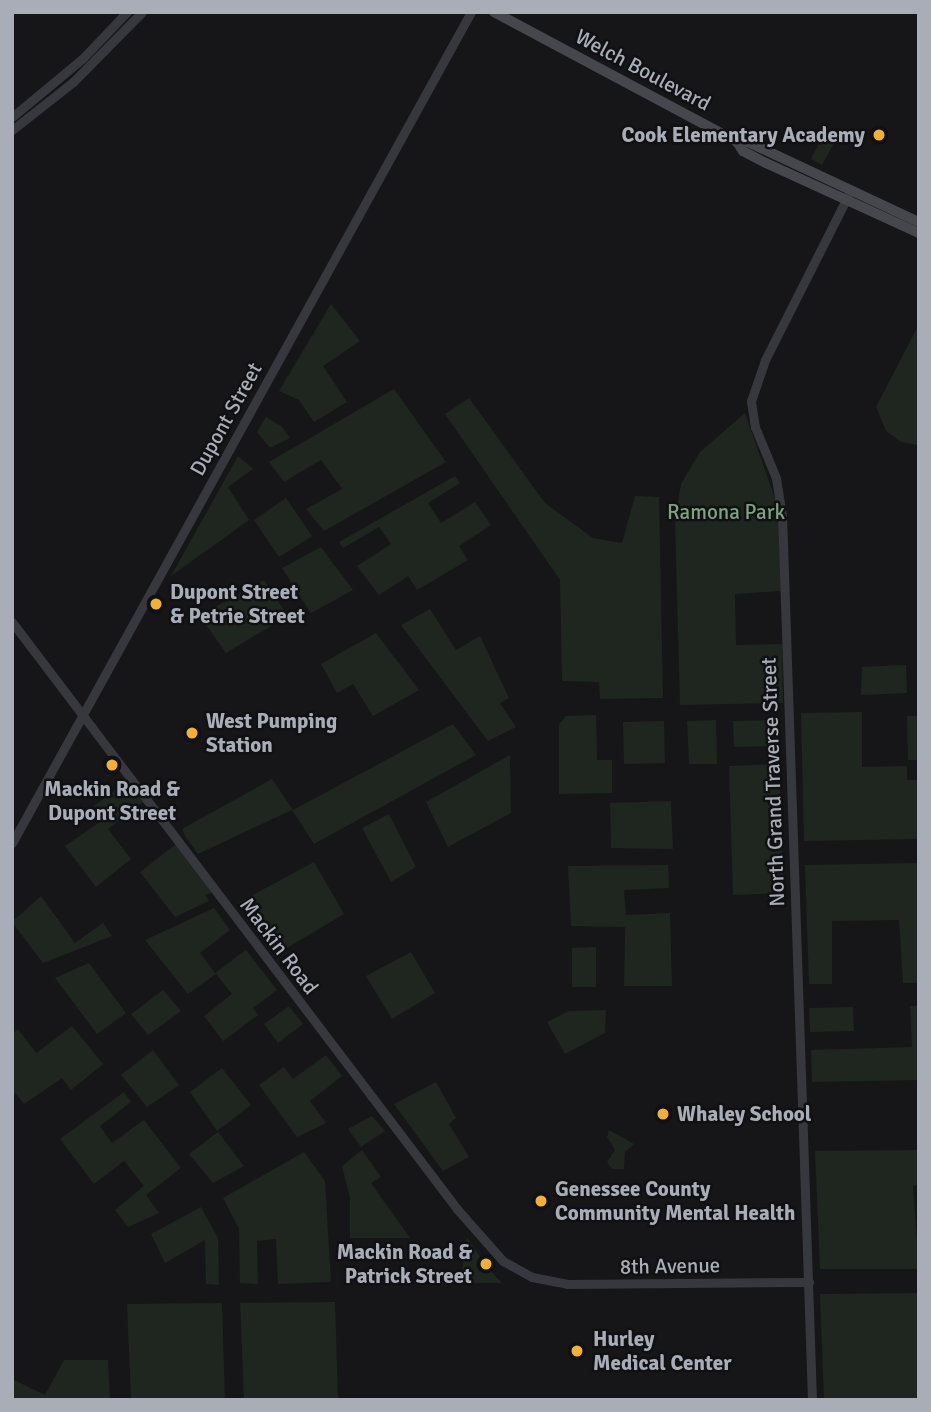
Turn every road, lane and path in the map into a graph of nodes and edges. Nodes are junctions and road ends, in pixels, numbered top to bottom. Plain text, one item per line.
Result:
1 (127, 12) edge
2 (142, 12) edge
3 (471, 12) edge
4 (494, 12) edge
5 (12, 117) edge
6 (12, 130) edge
7 (848, 196) junction
8 (919, 222) edge
9 (919, 233) edge
10 (12, 622) edge
11 (83, 715) junction
12 (12, 843) edge
13 (532, 1277) joint
14 (808, 1282) junction
15 (812, 1400) edge

1 - 5 street
2 - 6 street
3 - 11 street, Dupont Street
4 - 7 main road, Welch Boulevard
7 - 8 main road, Welch Boulevard
7 - 9 main road, Welch Boulevard
7 - 14 street, North Grand Traverse Street
10 - 11 street, Mackin Road
11 - 12 street, Dupont Street
11 - 13 street, Mackin Road
13 - 14 street, 8th Avenue
14 - 15 street, North Grand Traverse Street

